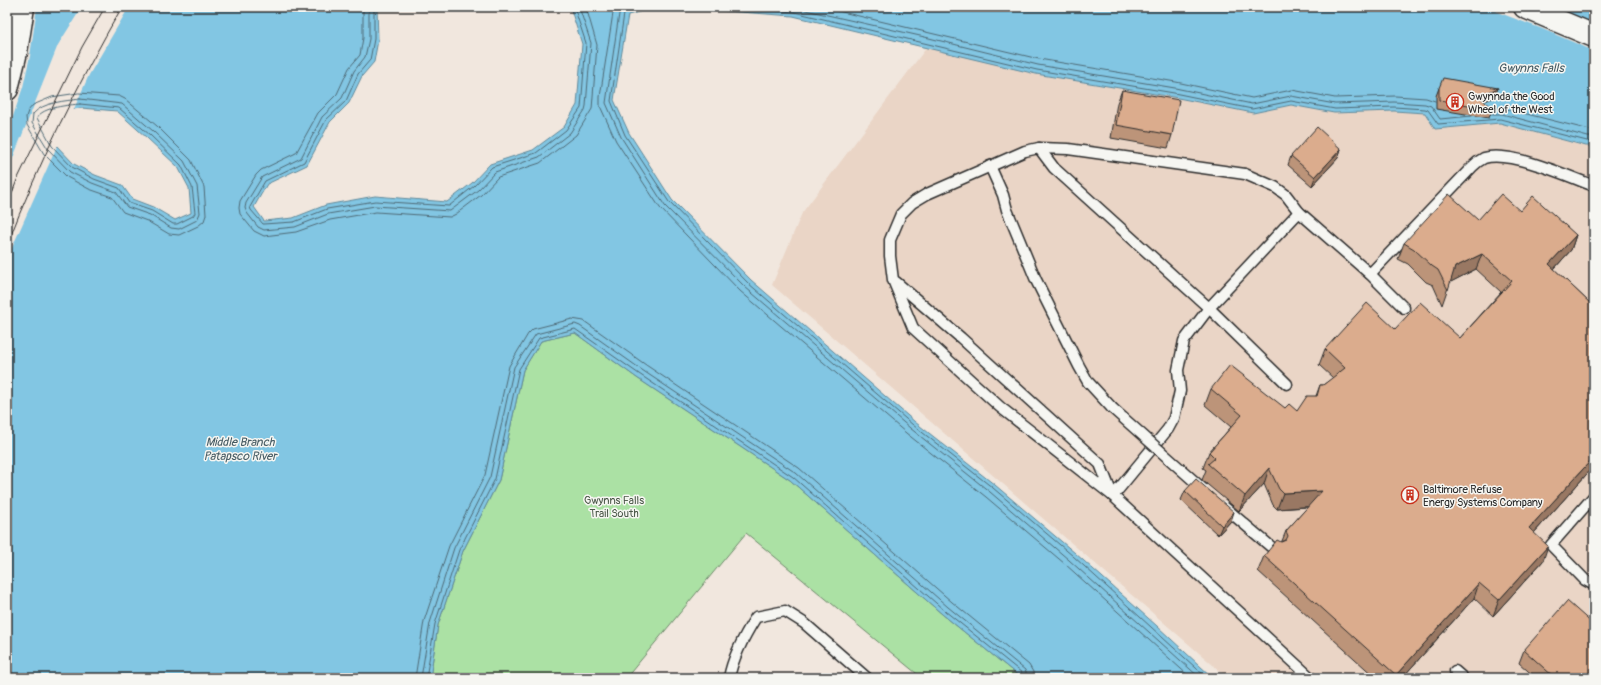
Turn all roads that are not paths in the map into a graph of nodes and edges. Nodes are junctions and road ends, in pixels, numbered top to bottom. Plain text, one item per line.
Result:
1 (23, 7) edge
2 (1525, 7) edge
3 (1594, 36) edge
4 (7, 89) edge
5 (1040, 148) junction
6 (990, 166) junction
7 (1594, 186) edge
8 (1299, 212) junction
9 (1370, 274) junction
10 (893, 280) junction
11 (1209, 308) junction
12 (1404, 308) dead end
13 (1287, 384) dead end
14 (1113, 496) junction
15 (1594, 496) edge
16 (1276, 551) edge
17 (1594, 585) edge
18 (729, 678) edge
19 (867, 678) edge
20 (1311, 678) edge

1 - 4 highway
2 - 3 highway
5 - 6 lane
5 - 8 lane
5 - 11 lane
6 - 10 lane
6 - 16 lane, bridge
7 - 9 lane
8 - 9 lane
8 - 11 lane
9 - 12 lane
10 - 14 lane
10 - 14 lane
11 - 13 lane
11 - 14 lane
14 - 20 lane
15 - 17 lane
18 - 19 lane

